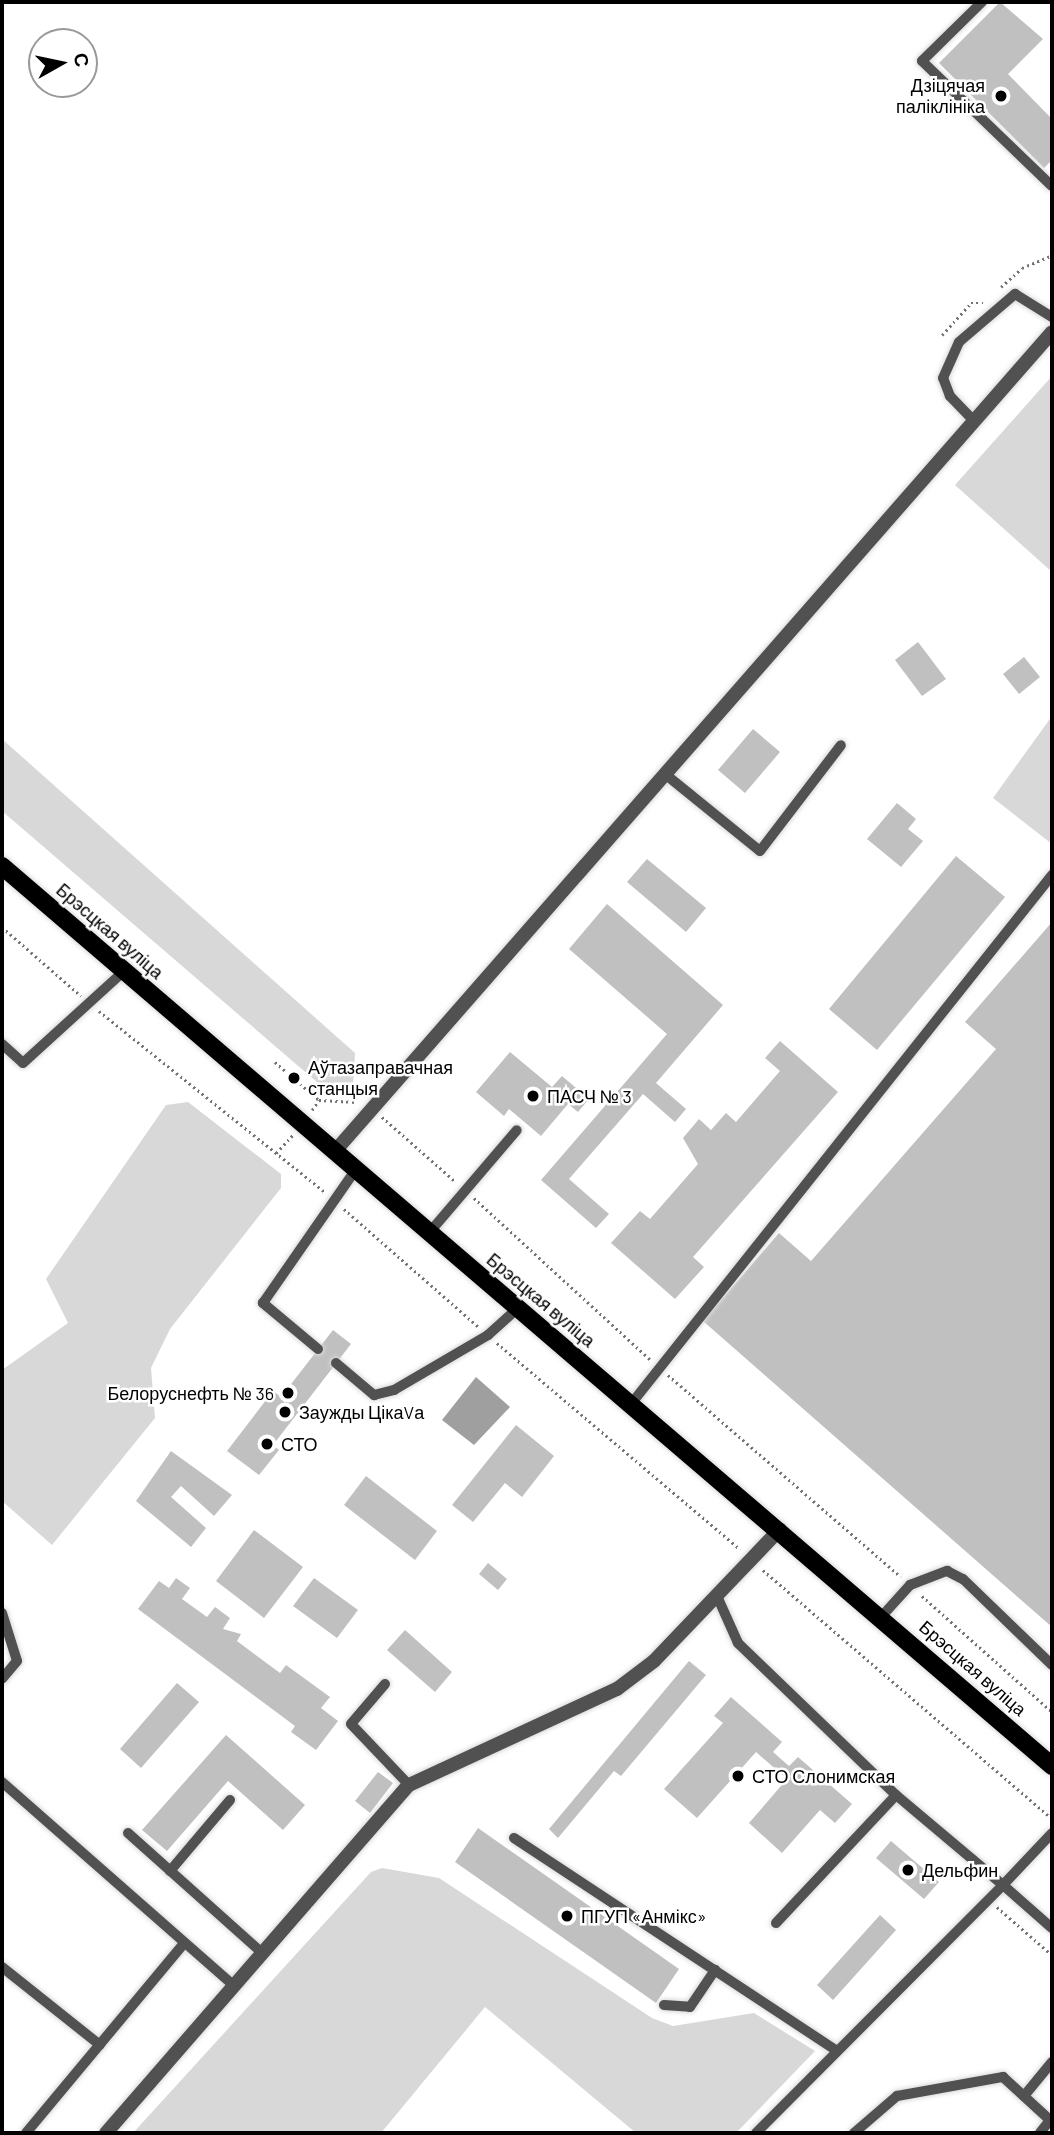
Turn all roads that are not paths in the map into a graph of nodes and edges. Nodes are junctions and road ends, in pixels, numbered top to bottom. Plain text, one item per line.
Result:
1 (982, 2) edge
2 (1052, 186) edge
3 (1052, 317) edge
4 (1052, 332) edge
5 (974, 421) junction
6 (841, 745) dead end
7 (665, 774) junction
8 (2, 866) edge
9 (1052, 875) edge
10 (123, 972) junction
11 (2, 1044) edge
12 (517, 1130) dead end
13 (336, 1150) junction
14 (356, 1169) junction
15 (429, 1233) junction
16 (518, 1308) junction
17 (318, 1349) dead end
18 (335, 1363) dead end
19 (631, 1404) junction
20 (780, 1529) junction
21 (717, 1596) junction
22 (2, 1613) edge
23 (882, 1616) junction
24 (1052, 1665) edge
25 (2, 1679) edge
26 (385, 1684) dead end
27 (1052, 1766) edge
28 (2, 1782) edge
29 (409, 1785) junction
30 (896, 1796) junction
31 (230, 1800) dead end
32 (1052, 1832) edge
33 (128, 1833) dead end
34 (514, 1838) dead end
35 (170, 1871) junction
36 (1003, 1885) junction
37 (776, 1923) dead end
38 (1052, 1928) edge
39 (183, 1946) junction
40 (261, 1952) junction
41 (2, 1967) edge
42 (715, 1970) junction
43 (233, 1985) junction
44 (664, 2005) dead end
45 (100, 2045) junction
46 (835, 2050) junction
47 (1052, 2062) edge
48 (1024, 2096) junction
49 (859, 2132) edge
50 (26, 2133) edge
51 (106, 2133) edge
52 (756, 2133) edge
53 (1040, 2133) edge

1 - 2 lane
3 - 5 lane
4 - 5 street
5 - 7 street
6 - 7 lane
7 - 13 street
8 - 10 main road, Брэсцкая вуліца
9 - 19 lane
10 - 11 lane
10 - 13 main road, Брэсцкая вуліца
12 - 15 lane
13 - 14 main road, Брэсцкая вуліца
14 - 15 main road, Брэсцкая вуліца
14 - 17 lane
15 - 16 main road, Брэсцкая вуліца
16 - 18 lane
16 - 19 main road, Брэсцкая вуліца
19 - 20 main road, Брэсцкая вуліца
20 - 21 street
20 - 23 main road, Брэсцкая вуліца
21 - 29 street
21 - 30 lane
22 - 25 lane
23 - 24 lane
23 - 27 main road, Брэсцкая вуліца
26 - 29 lane
28 - 39 lane
29 - 40 street
30 - 36 lane
30 - 37 lane
31 - 35 lane
32 - 36 lane
33 - 35 lane
34 - 42 lane
35 - 40 lane
36 - 38 lane
36 - 46 lane
39 - 43 lane
39 - 45 lane
40 - 43 street
41 - 45 lane
42 - 44 lane
42 - 46 lane
43 - 51 street
45 - 50 lane
46 - 52 lane
47 - 48 lane
48 - 49 lane
48 - 53 lane

